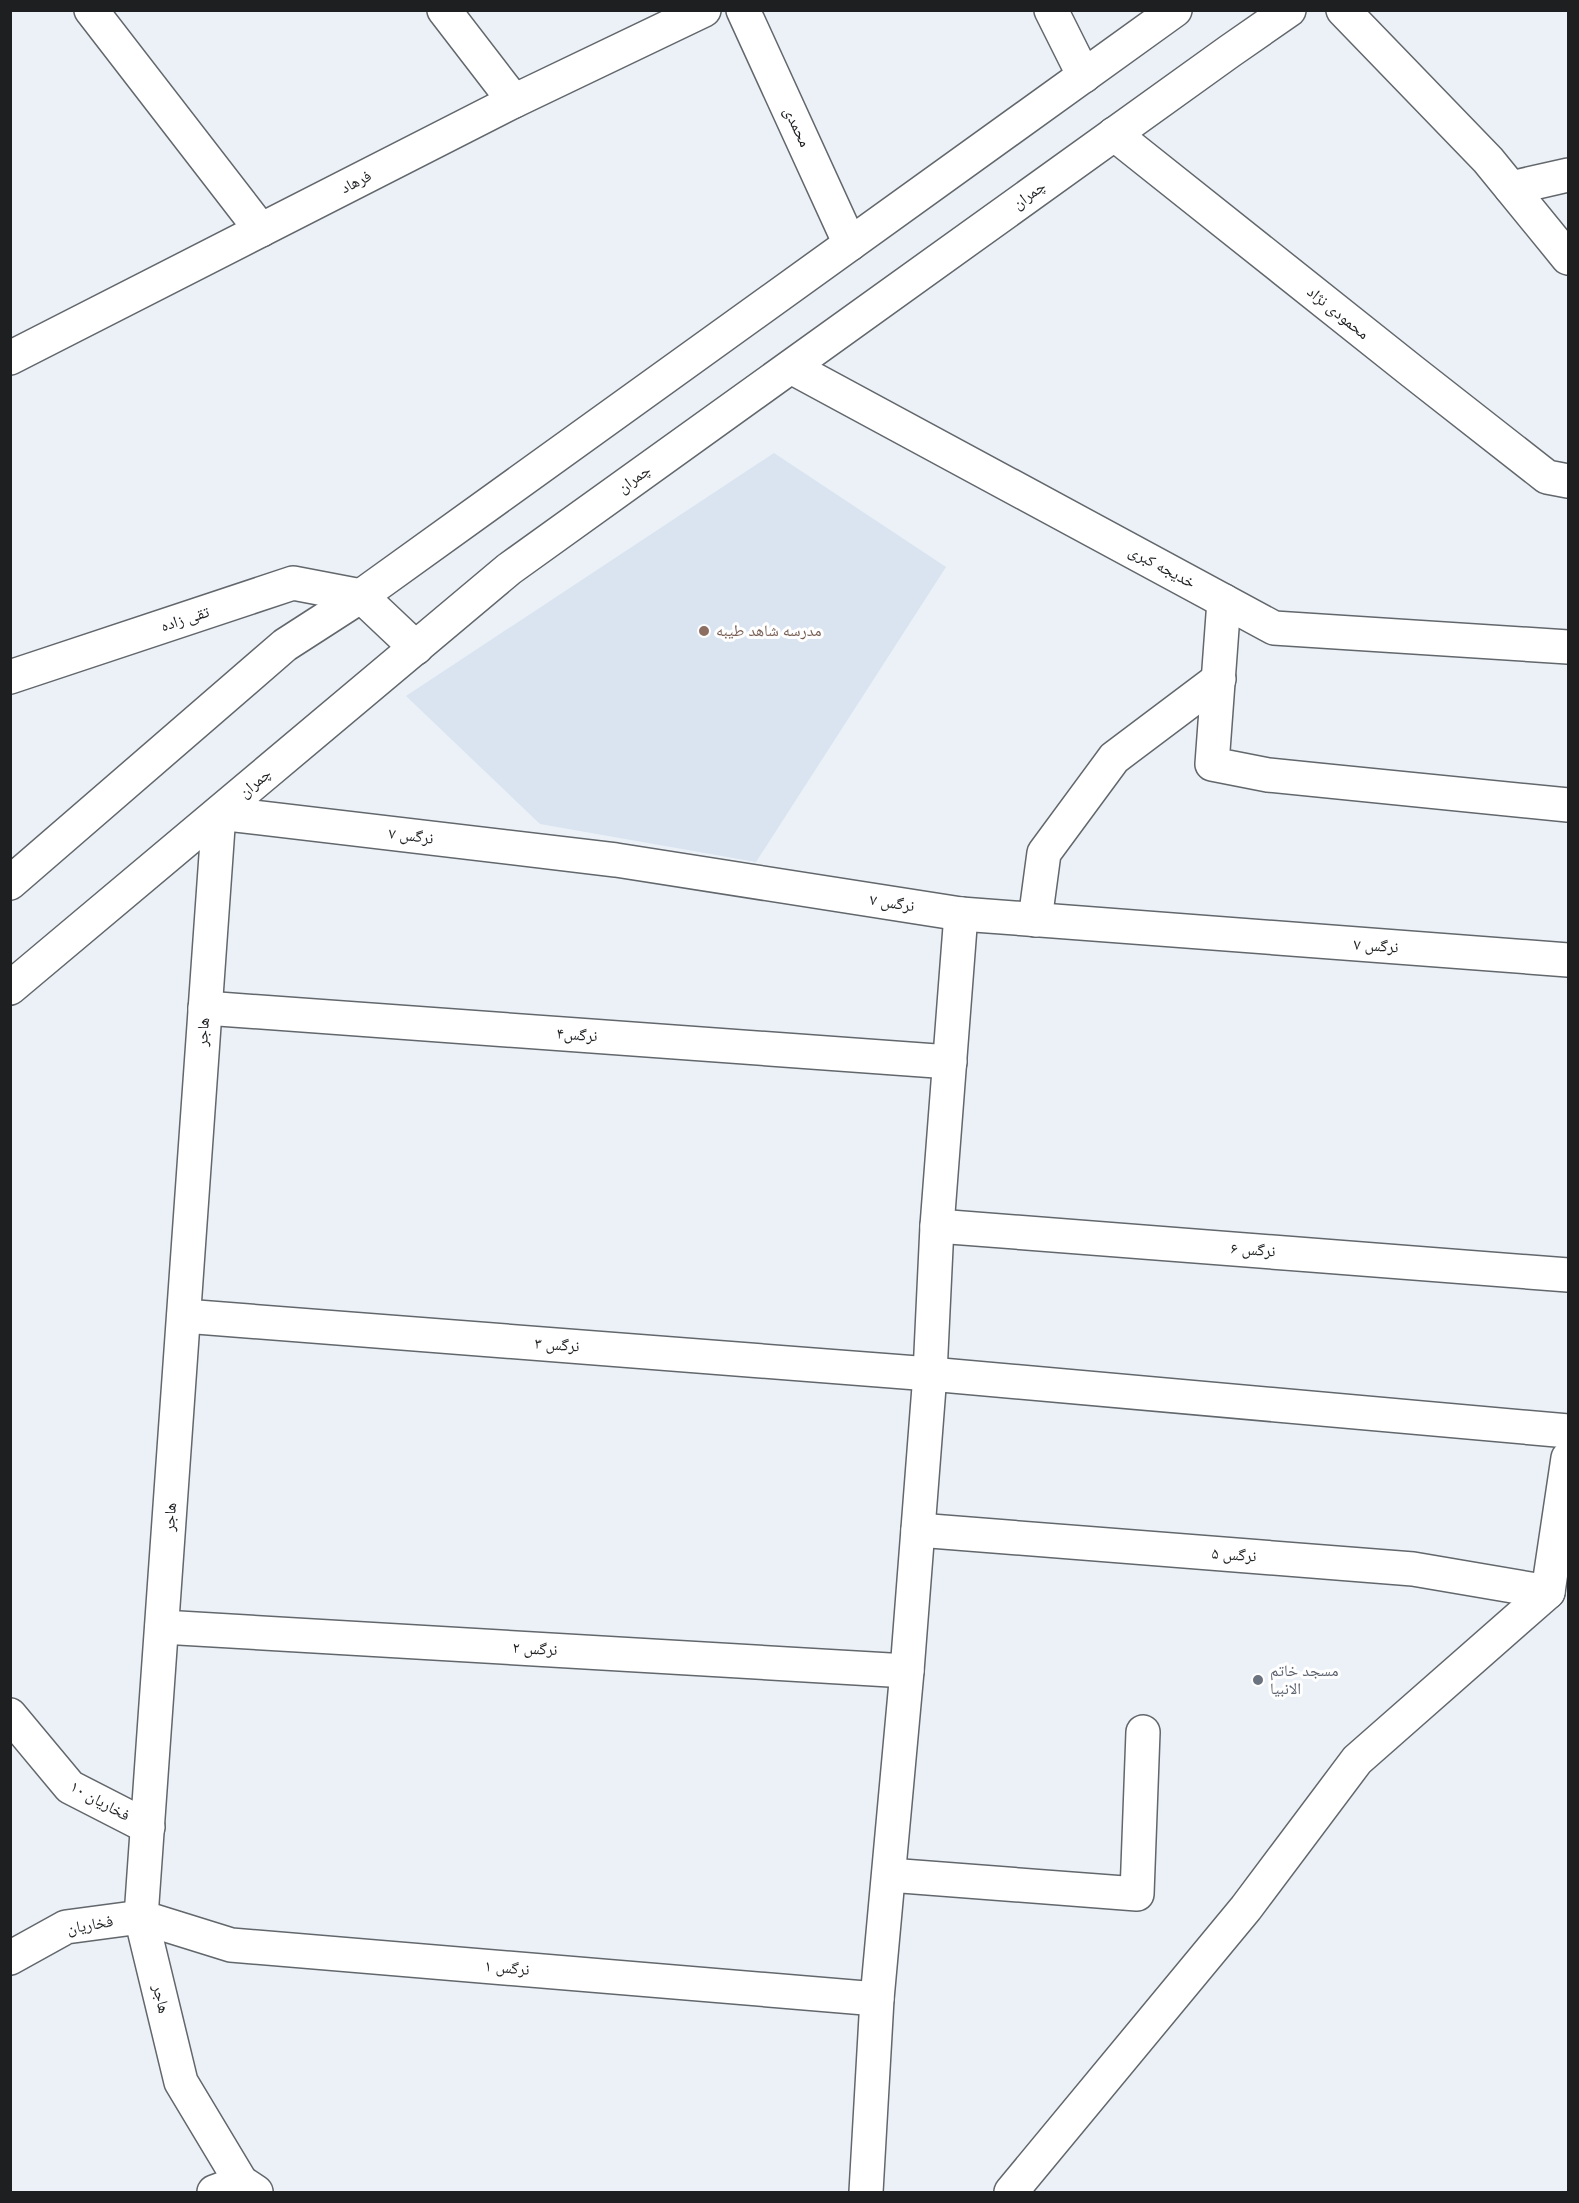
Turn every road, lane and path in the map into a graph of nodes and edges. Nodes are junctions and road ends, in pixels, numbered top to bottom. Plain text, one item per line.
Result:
1 (91, 10) edge
2 (444, 10) edge
3 (704, 10) edge
4 (743, 10) edge
5 (1051, 10) edge
6 (1175, 10) edge
7 (1289, 10) edge
8 (1343, 10) edge
9 (1084, 76) junction
10 (514, 101) junction
11 (1114, 134) junction
12 (1569, 175) edge
13 (1511, 188) junction
14 (261, 230) junction
15 (850, 244) junction
16 (1569, 258) edge
17 (10, 358) edge
18 (791, 367) junction
19 (1569, 481) edge
20 (361, 596) junction
21 (1224, 601) junction
22 (1569, 647) edge
23 (416, 648) junction
24 (10, 677) edge
25 (1219, 678) junction
26 (1569, 805) edge
27 (219, 813) junction
28 (10, 883) edge
29 (961, 914) junction
30 (1035, 920) junction
31 (1569, 960) edge
32 (10, 988) edge
33 (205, 1008) junction
34 (950, 1062) junction
35 (937, 1226) junction
36 (1569, 1275) edge
37 (184, 1316) junction
38 (930, 1374) junction
39 (1569, 1431) edge
40 (1569, 1458) edge
41 (918, 1530) junction
42 (1548, 1592) junction
43 (162, 1627) junction
44 (907, 1671) junction
45 (10, 1715) edge
46 (1143, 1732) dead end
47 (148, 1827) junction
48 (888, 1875) junction
49 (141, 1917) junction
50 (14, 1950) edge
51 (877, 1999) junction
52 (237, 2189) edge
53 (866, 2193) edge
54 (1011, 2193) edge

1 - 14 street
2 - 10 street
3 - 10 street, فرهاد
4 - 15 street, محمدی
5 - 9 street
6 - 9 street
7 - 11 street, چمران
8 - 13 street
9 - 15 street
10 - 14 street, فرهاد
11 - 18 street, چمران
11 - 19 street, محمودی نژاد
12 - 13 street
13 - 16 street
14 - 17 street, فرهاد
15 - 20 street
18 - 21 street, خدیجه کبری
18 - 23 street, چمران
20 - 23 street
20 - 24 street, تقی زاده
20 - 28 street
21 - 22 street, خدیجه کبری
21 - 25 street
23 - 27 street, چمران
25 - 26 street
25 - 30 street
27 - 29 street, نرگس ۷
27 - 32 street, چمران
27 - 33 street, هاجر
29 - 30 street, نرگس ۷
29 - 34 street
30 - 31 street, نرگس ۷
33 - 34 street, نرگس۴
33 - 37 street, هاجر
34 - 35 street
35 - 36 street, نرگس ۶
35 - 38 street
37 - 38 street, نرگس ۳
37 - 43 street, هاجر
38 - 39 street, نرگس ۳
38 - 41 street
40 - 42 street
41 - 42 street, نرگس ۵
41 - 44 street
42 - 54 street
43 - 44 street, نرگس ۲
43 - 47 street, هاجر
44 - 48 street
45 - 47 street, فخاریان ۱۰
46 - 48 street
47 - 49 street, هاجر
48 - 51 street
49 - 50 street, فخاریان
49 - 51 street, نرگس ۱
49 - 52 street, هاجر
51 - 53 street

